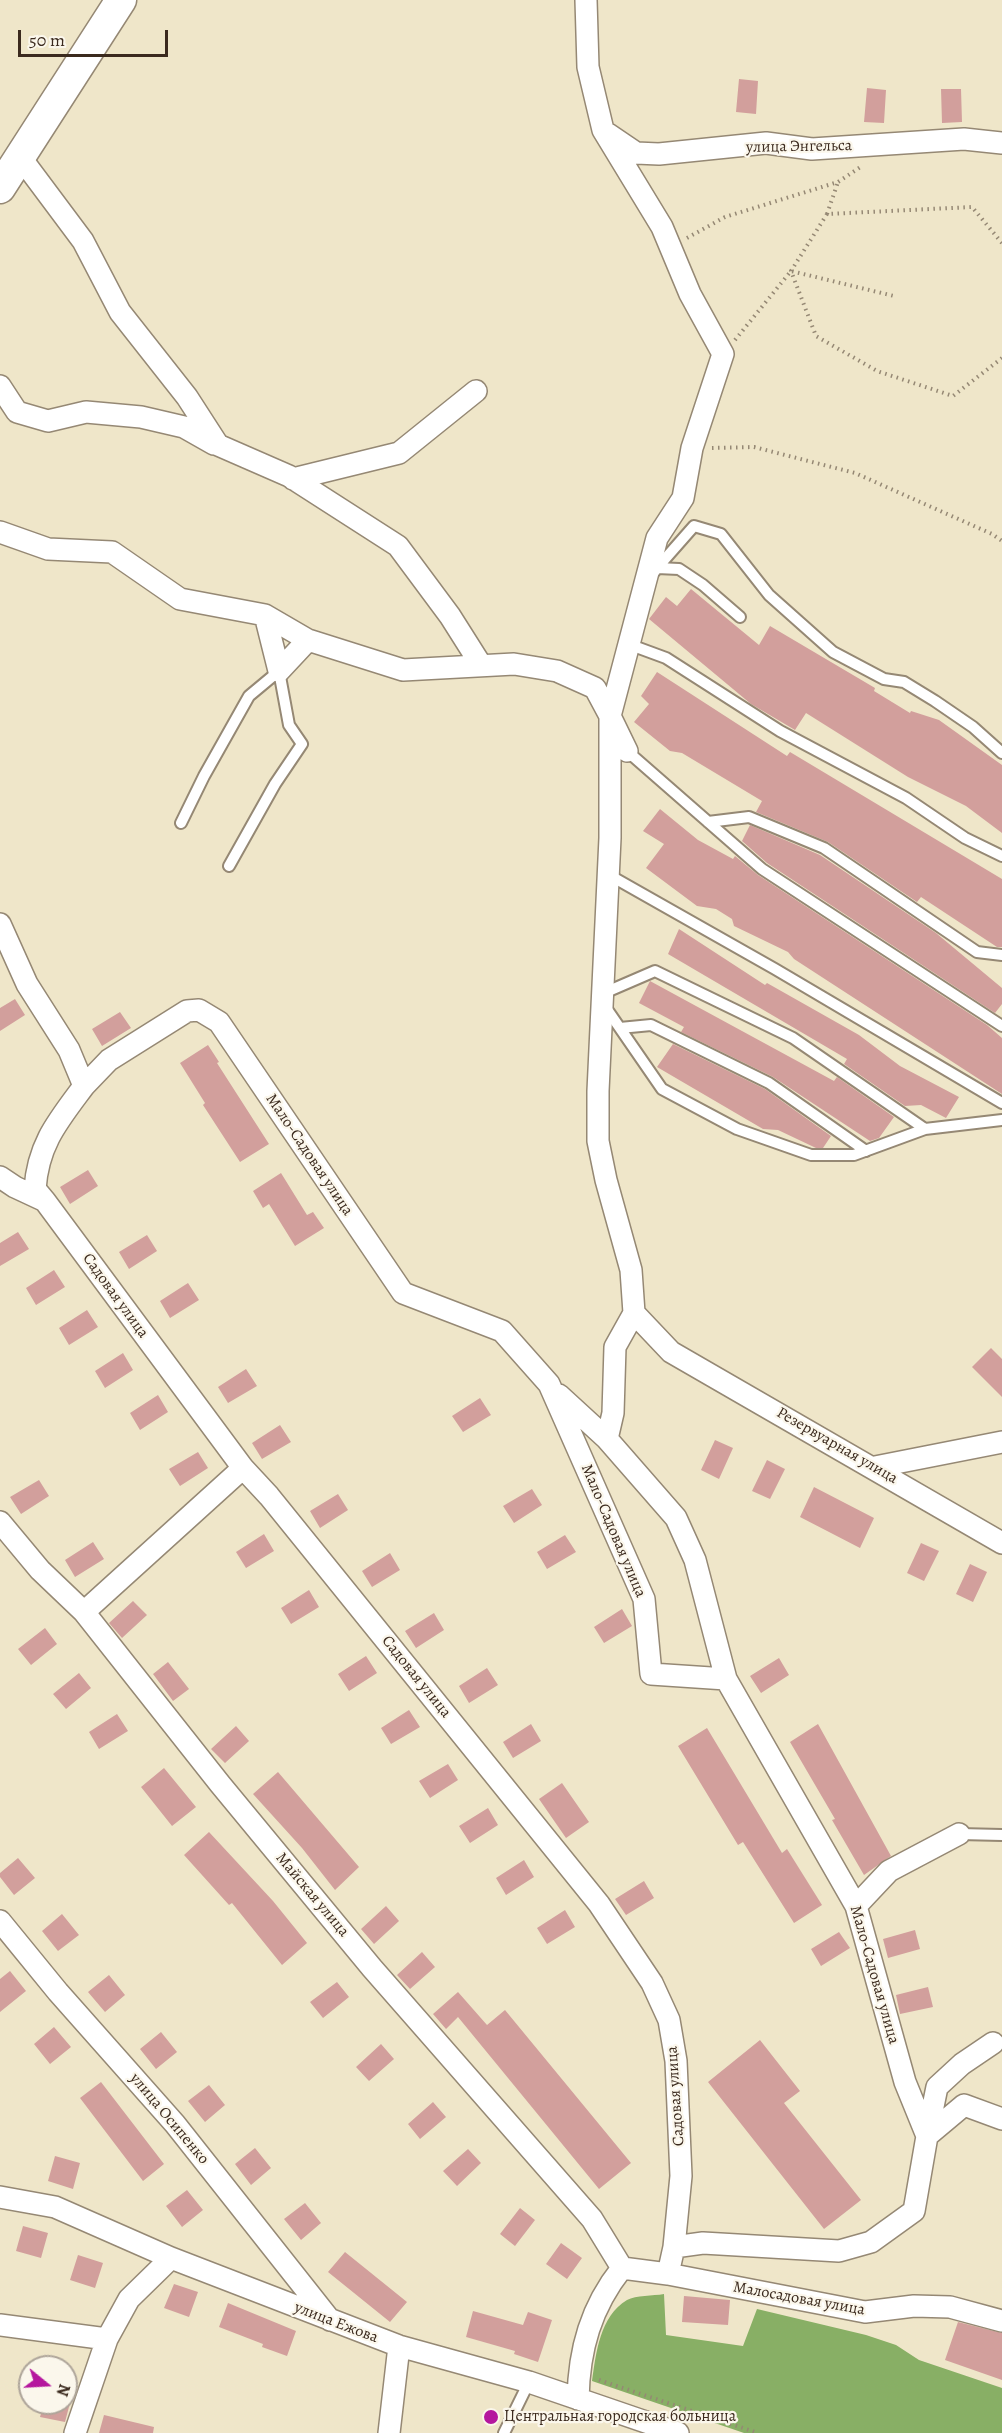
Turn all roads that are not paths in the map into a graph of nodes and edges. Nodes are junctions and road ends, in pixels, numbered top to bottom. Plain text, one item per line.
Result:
1 (121, 0) edge
2 (586, 0) edge
3 (603, 130) junction
4 (1002, 143) edge
5 (21, 158) junction
6 (0, 188) edge
7 (0, 386) edge
8 (476, 392) dead end
9 (218, 445) junction
10 (293, 479) junction
11 (0, 532) edge
12 (657, 568) junction
13 (641, 591) junction
14 (265, 615) junction
15 (740, 617) dead end
16 (308, 640) junction
17 (628, 644) junction
18 (481, 665) junction
19 (279, 671) junction
20 (610, 716) junction
21 (627, 751) joint
22 (1002, 753) edge
23 (708, 822) junction
24 (181, 823) dead end
25 (1002, 856) edge
26 (229, 866) dead end
27 (609, 875) junction
28 (0, 924) edge
29 (1002, 955) edge
30 (604, 998) junction
31 (1002, 1026) edge
32 (620, 1028) junction
33 (84, 1086) junction
34 (1002, 1103) edge
35 (1002, 1120) edge
36 (925, 1129) junction
37 (866, 1151) junction
38 (0, 1177) edge
39 (45, 1201) junction
40 (634, 1313) junction
41 (549, 1384) junction
42 (607, 1439) junction
43 (1002, 1442) edge
44 (875, 1467) junction
45 (243, 1468) junction
46 (0, 1522) edge
47 (1002, 1543) edge
48 (84, 1612) junction
49 (726, 1679) junction
50 (959, 1834) joint
51 (1002, 1835) edge
52 (856, 1906) junction
53 (0, 1921) edge
54 (993, 2043) dead end
55 (1002, 2119) edge
56 (927, 2136) junction
57 (0, 2197) edge
58 (674, 2247) junction
59 (171, 2258) junction
60 (622, 2268) junction
61 (668, 2274) junction
62 (1002, 2321) edge
63 (332, 2323) junction
64 (0, 2325) edge
65 (107, 2339) junction
66 (399, 2346) junction
67 (529, 2382) junction
68 (578, 2399) junction
69 (75, 2433) edge
70 (389, 2433) edge
71 (504, 2433) edge
72 (678, 2433) edge

1 - 5 main road
2 - 3 street
3 - 4 street, улица Энгельса
3 - 13 street
5 - 6 main road
5 - 9 street
7 - 9 street
8 - 10 street
9 - 10 street
10 - 18 street
11 - 14 street
12 - 13 lane
12 - 15 lane
12 - 22 lane
13 - 17 street
14 - 16 street
14 - 19 street
16 - 18 street
16 - 19 street
17 - 20 street
17 - 25 lane
18 - 20 street
19 - 24 lane
19 - 26 lane
20 - 21 street
20 - 27 street
21 - 23 lane
23 - 29 lane
23 - 31 lane
27 - 30 street
27 - 34 lane
28 - 33 street
30 - 32 lane
30 - 36 lane
30 - 40 street
32 - 37 lane
32 - 37 lane
33 - 39 street, Мало-Садовая улица
33 - 41 street, Мало-Садовая улица
35 - 36 lane
36 - 37 lane
38 - 39 street, Садовая улица
39 - 45 street, Садовая улица
40 - 42 street
40 - 44 street, Резервуарная улица
41 - 42 street
41 - 49 street, Мало-Садовая улица
42 - 49 street
43 - 44 street
44 - 47 street, Резервуарная улица
45 - 48 street
45 - 58 street, Садовая улица
46 - 48 street, Майская улица
48 - 60 street, Майская улица
49 - 52 street, Мало-Садовая улица
50 - 51 lane
50 - 52 street
52 - 56 street, Мало-Садовая улица
53 - 63 street, улица Осипенко
54 - 56 street
55 - 56 street
56 - 58 street
57 - 59 street, улица Ежова
58 - 61 street
59 - 63 street, улица Ежова
59 - 65 street
60 - 61 street, Малосадовая улица
60 - 68 street
61 - 62 street, Малосадовая улица
63 - 66 street, улица Ежова
64 - 65 street
65 - 69 street
66 - 67 street, улица Ежова
66 - 70 street
67 - 68 street, улица Ежова
67 - 71 lane
68 - 72 street, улица Ежова

